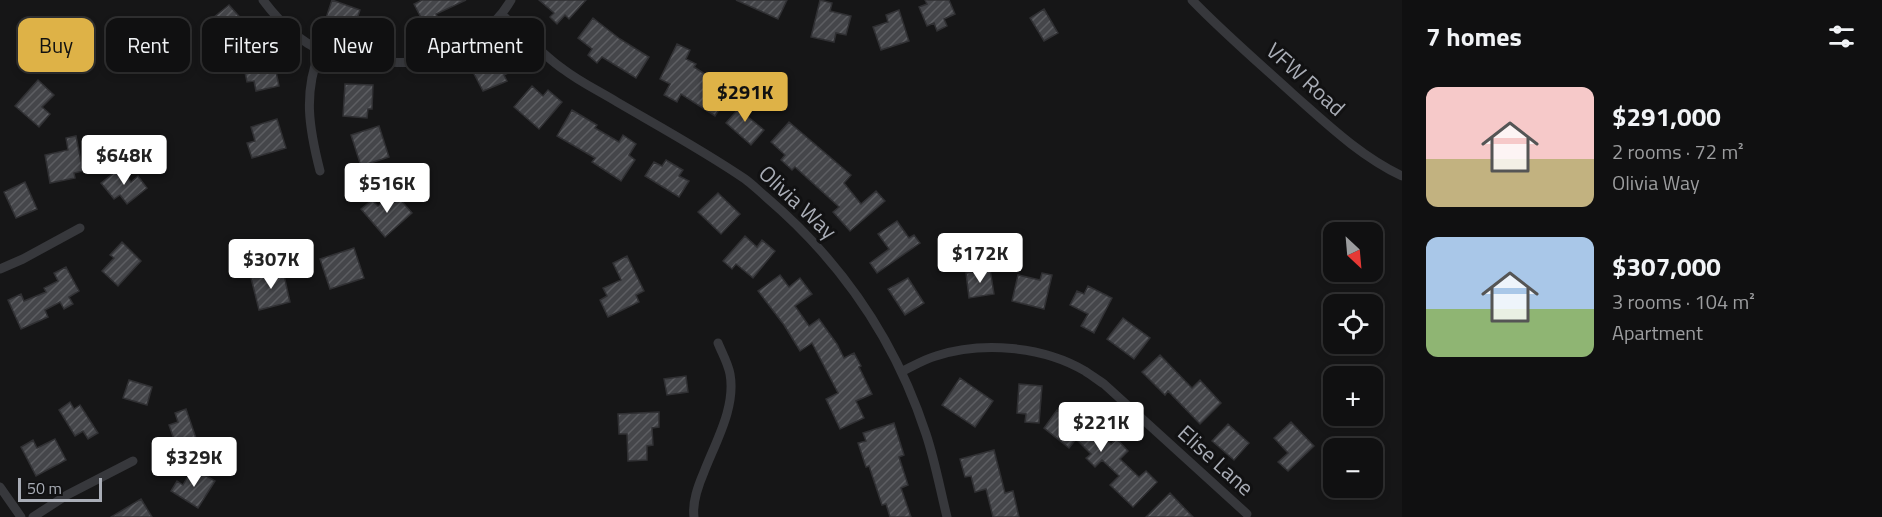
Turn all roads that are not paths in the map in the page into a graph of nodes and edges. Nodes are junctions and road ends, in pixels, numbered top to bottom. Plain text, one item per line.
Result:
1 (263, 0) edge
2 (511, 0) edge
3 (1192, 0) edge
4 (502, 15) junction
5 (312, 45) edge
6 (394, 61) edge
7 (312, 72) edge
8 (320, 171) dead end
9 (1402, 176) edge
10 (80, 228) dead end
11 (0, 269) edge
12 (718, 343) dead end
13 (903, 371) junction
14 (133, 461) dead end
15 (0, 487) edge
16 (1247, 514) dead end
17 (21, 517) edge
18 (33, 517) edge
19 (694, 517) edge
20 (947, 517) edge

1 - 5 street
2 - 4 street
3 - 9 street, VFW Road
4 - 6 street
4 - 13 street, Olivia Way
7 - 8 street
10 - 11 street
12 - 19 street
13 - 16 street, Elise Lane
13 - 20 street, Olivia Way
14 - 18 street
15 - 17 street

